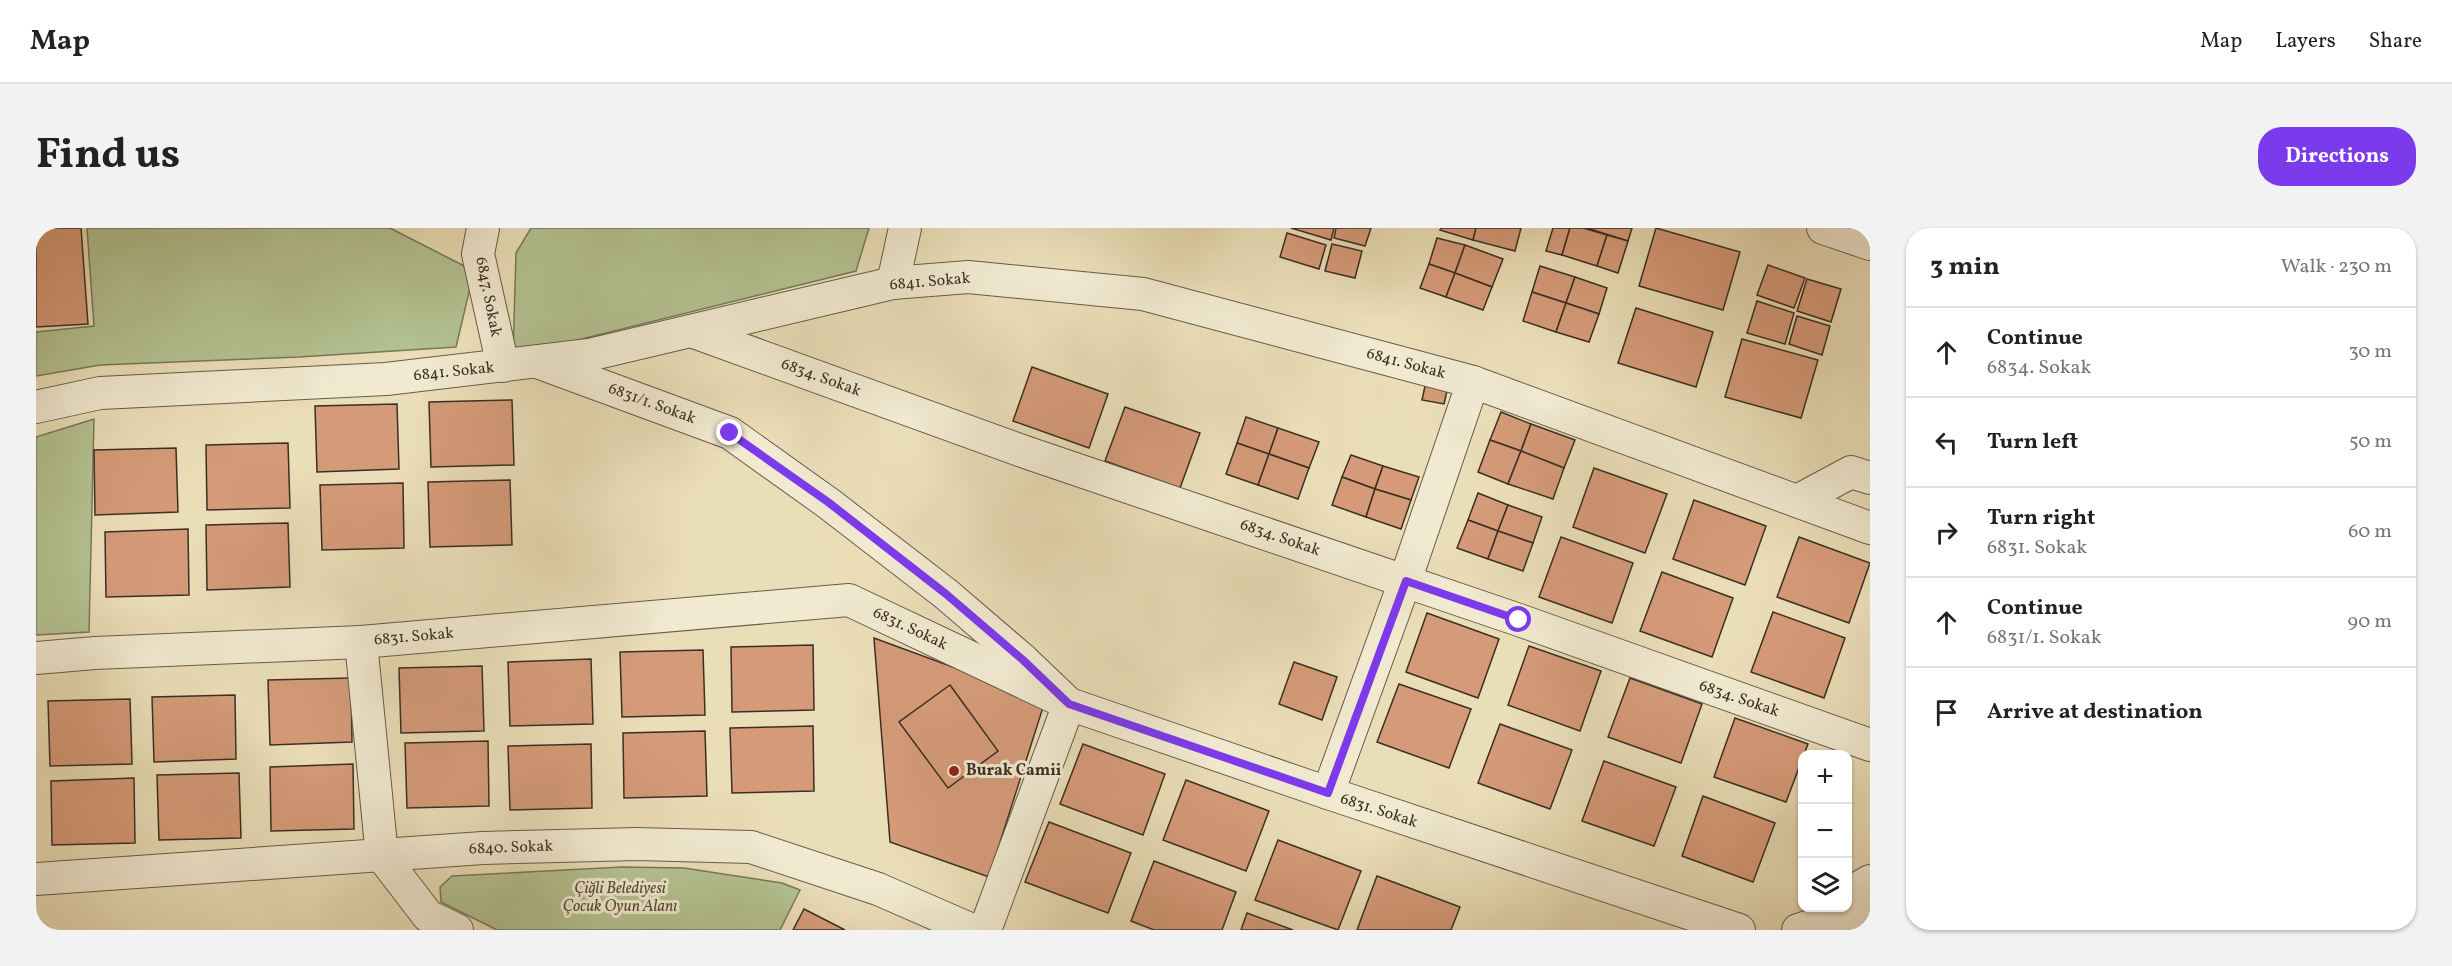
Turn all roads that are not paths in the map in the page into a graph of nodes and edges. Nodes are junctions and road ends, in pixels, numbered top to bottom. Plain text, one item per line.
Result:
1 (905, 228) edge
2 (1823, 228) edge
3 (474, 232) edge
4 (1870, 244) edge
5 (893, 283) junction
6 (691, 331) junction
7 (538, 362) junction
8 (503, 366) junction
9 (1473, 382) junction
10 (36, 407) edge
11 (1870, 478) edge
12 (1797, 501) junction
13 (1870, 528) edge
14 (1406, 581) junction
15 (361, 642) junction
16 (36, 658) edge
17 (1069, 704) junction
18 (1870, 745) edge
19 (1328, 793) junction
20 (382, 856) junction
21 (36, 879) edge
22 (1870, 881) edge
23 (1852, 892) edge
24 (1870, 907) edge
25 (1817, 912) edge
26 (457, 930) edge
27 (972, 930) edge
28 (985, 930) edge
29 (1739, 930) edge
30 (1785, 930) edge
31 (1798, 930) edge

1 - 5 street
2 - 4 street
3 - 8 street, 6847. Sokak
5 - 6 street, 6841. Sokak
5 - 9 street, 6841. Sokak
6 - 7 street, 6841. Sokak
6 - 14 street, 6834. Sokak
7 - 8 street, 6841. Sokak
7 - 17 street, 6831/1. Sokak
8 - 10 street, 6841. Sokak
9 - 12 street, 6841. Sokak
9 - 14 street
11 - 12 street
12 - 13 street, 6841. Sokak
14 - 18 street, 6834. Sokak
14 - 19 street
15 - 16 street, 6831. Sokak
15 - 17 street, 6831. Sokak
15 - 20 street
17 - 19 street, 6831. Sokak
17 - 28 street
19 - 29 street, 6831. Sokak
20 - 21 street, 6840. Sokak
20 - 26 street
20 - 27 street, 6840. Sokak
22 - 23 street
24 - 31 street
25 - 30 street

